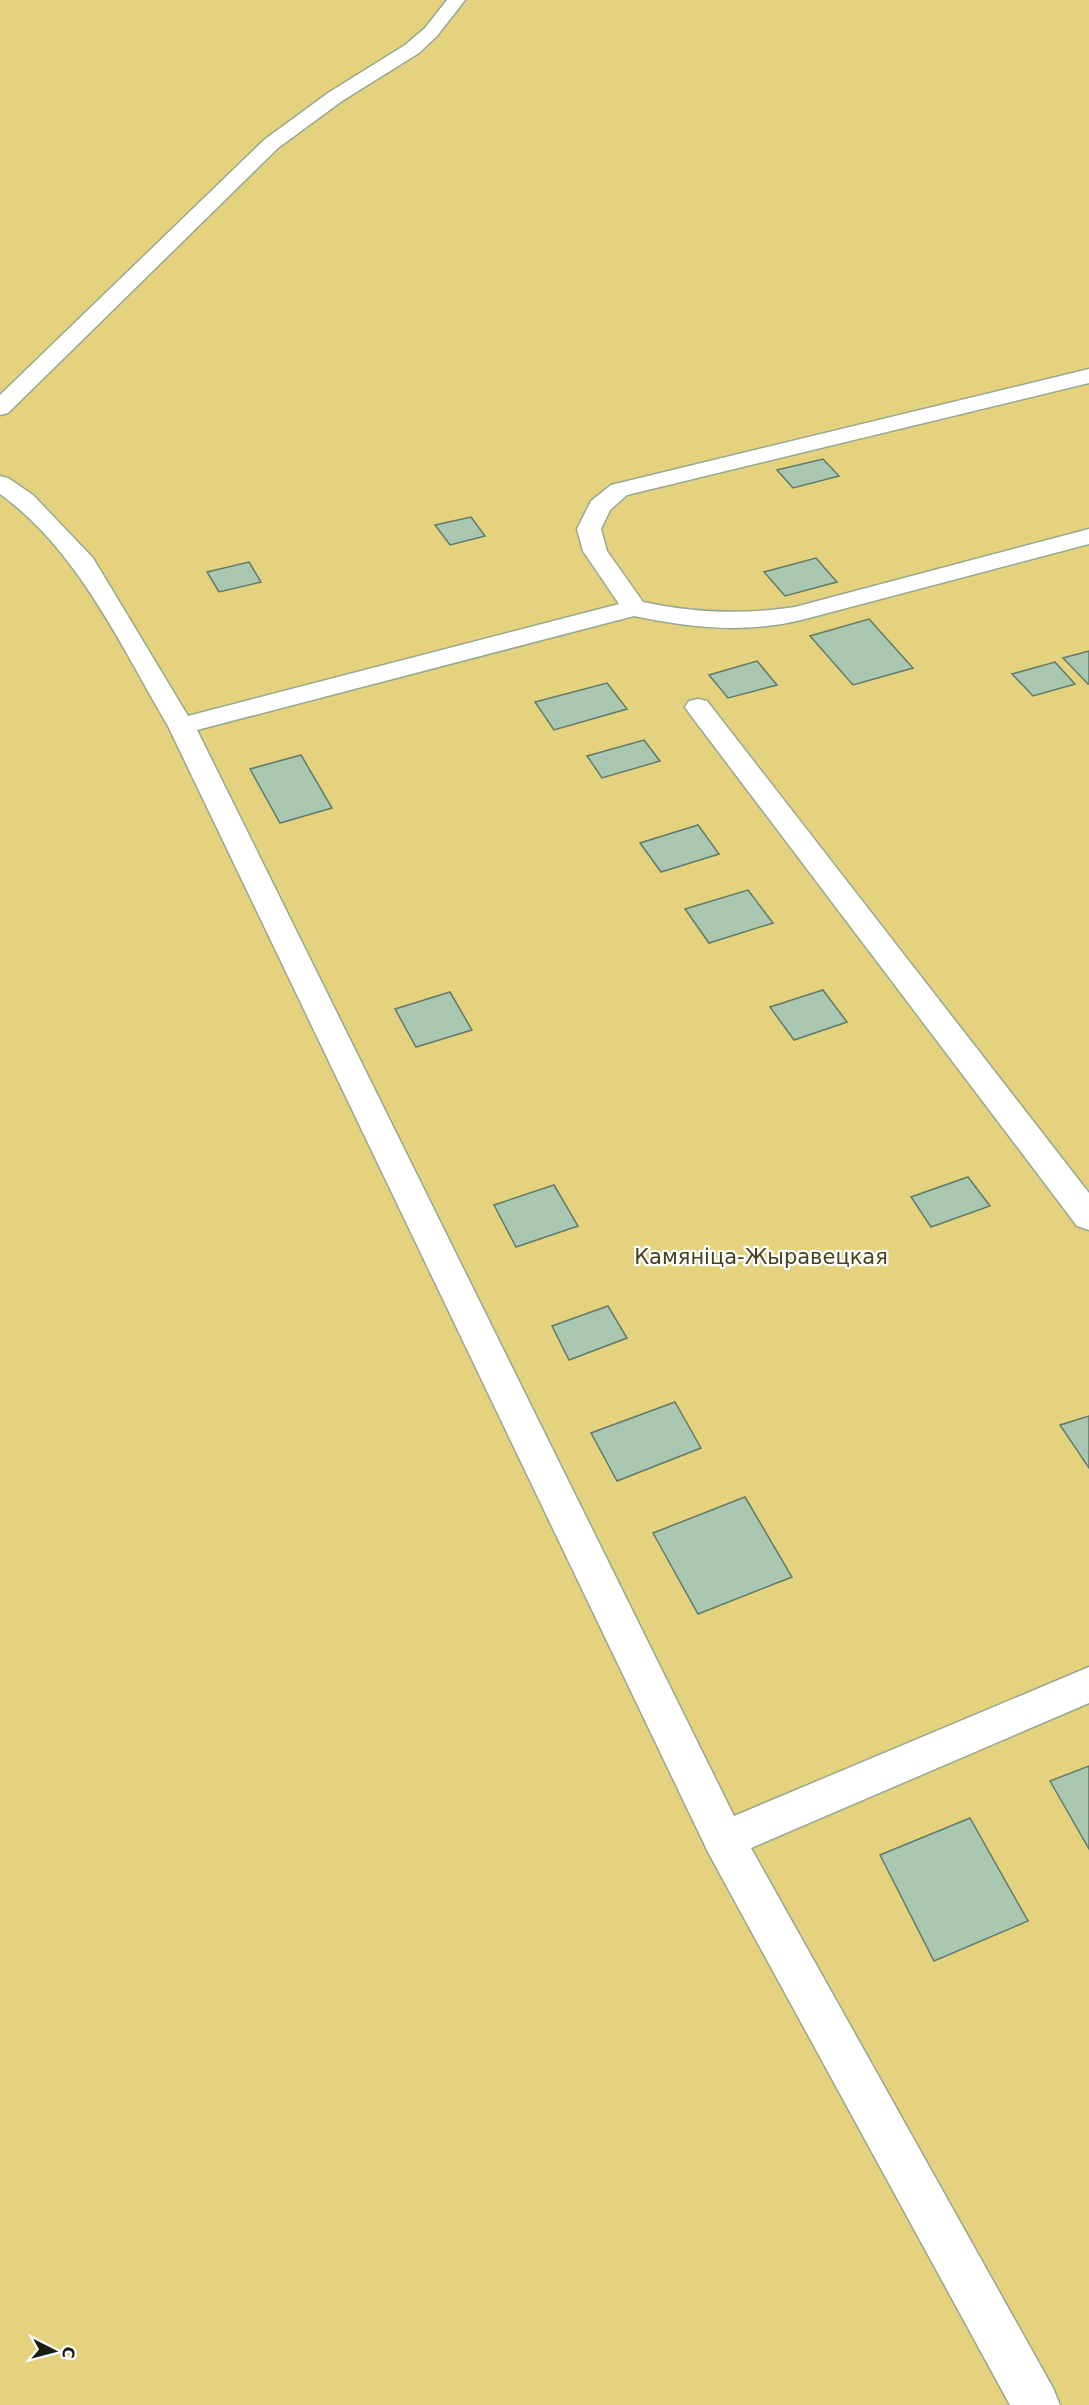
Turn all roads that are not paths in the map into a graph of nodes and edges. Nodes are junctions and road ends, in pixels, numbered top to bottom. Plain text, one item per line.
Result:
1 (456, 0) edge
2 (1089, 376) edge
3 (0, 408) edge
4 (0, 483) edge
5 (1089, 536) edge
6 (634, 608) junction
7 (698, 707) dead end
8 (181, 726) junction
9 (1089, 1217) edge
10 (1089, 1685) edge
11 (724, 1840) junction
12 (1036, 2405) edge

1 - 3 lane
2 - 6 lane
4 - 8 lane
5 - 6 lane
6 - 8 lane
7 - 9 lane
8 - 11 lane
10 - 11 lane
11 - 12 lane

